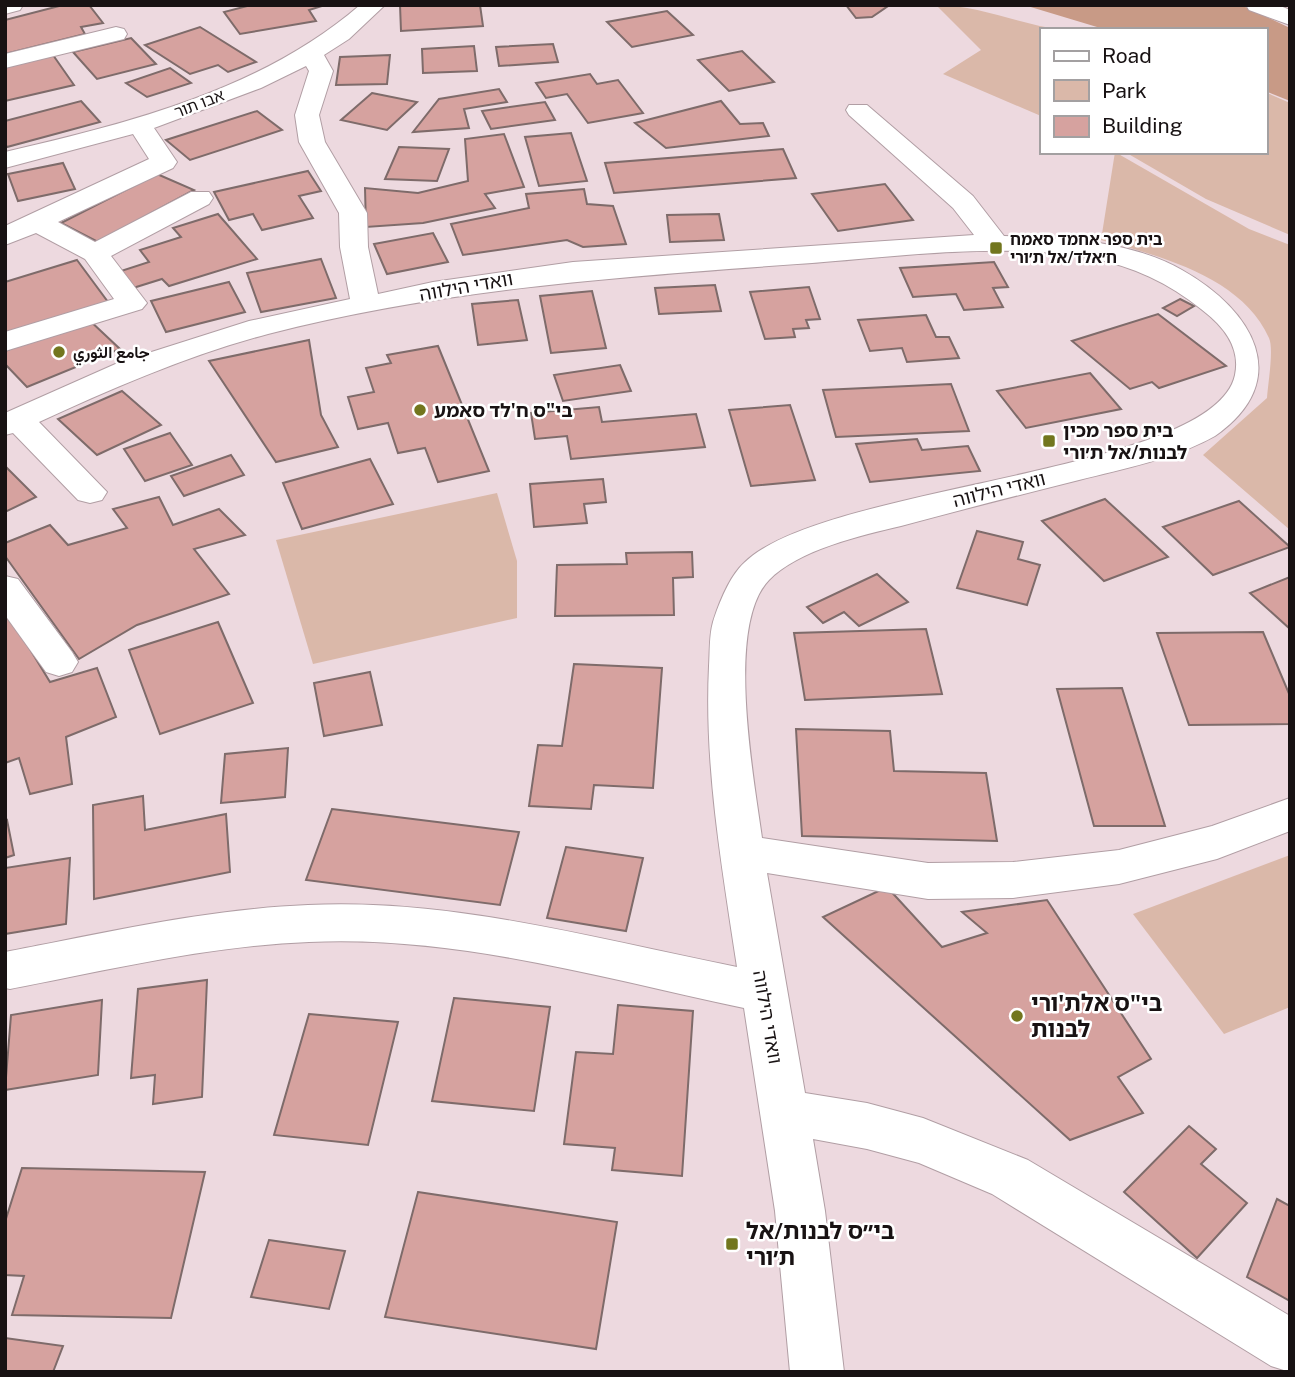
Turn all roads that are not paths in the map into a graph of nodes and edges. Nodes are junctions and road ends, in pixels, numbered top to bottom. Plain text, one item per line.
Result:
1 (12, 5) edge
2 (374, 5) edge
3 (1257, 5) edge
4 (5, 7) edge
5 (1290, 18) edge
6 (116, 34) dead end
7 (312, 54) junction
8 (5, 61) edge
9 (858, 110) dead end
10 (139, 124) junction
11 (5, 160) edge
12 (200, 198) dead end
13 (36, 222) junction
14 (5, 237) edge
15 (995, 243) junction
16 (95, 253) junction
17 (366, 304) junction
18 (5, 342) edge
19 (11, 423) edge
20 (90, 492) dead end
21 (5, 588) edge
22 (59, 662) dead end
23 (1290, 814) edge
24 (743, 852) junction
25 (10, 970) dead end
26 (764, 992) junction
27 (784, 1112) junction
28 (1290, 1347) edge
29 (817, 1372) edge

1 - 4 street
2 - 7 street, אבו תור
3 - 5 street
6 - 8 street
7 - 10 street, אבו תור
7 - 17 street
9 - 15 street
10 - 11 street, אבו תור
10 - 13 street
12 - 16 street
13 - 14 street
13 - 16 street
15 - 17 street, וואדי הילווה
15 - 24 street, וואדי הילווה
16 - 18 street
17 - 19 street, וואדי הילווה
19 - 20 street
21 - 22 street
23 - 24 street
24 - 26 street, וואדי הילווה
25 - 26 street
26 - 27 street, וואדי הילווה
27 - 28 street
27 - 29 street, וואדי הילווה

